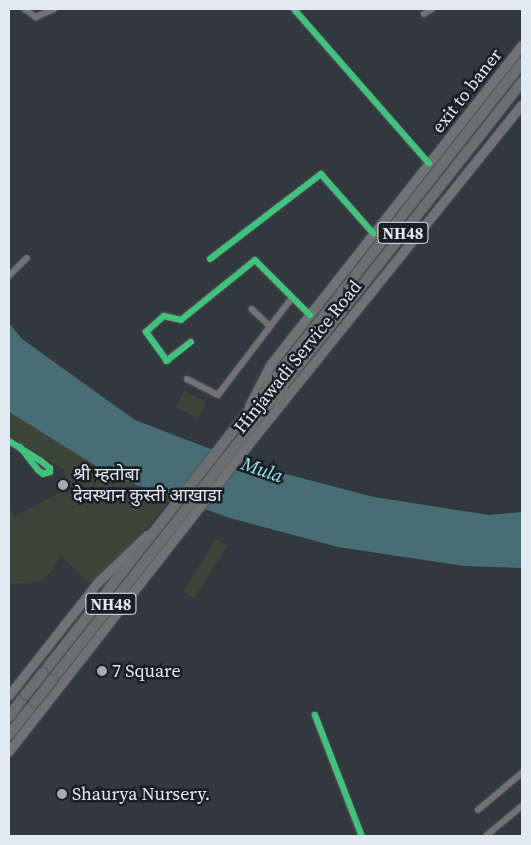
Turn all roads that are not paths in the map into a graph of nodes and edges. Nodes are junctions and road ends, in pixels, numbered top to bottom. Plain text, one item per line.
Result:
1 (26, 9) edge
2 (54, 9) edge
3 (294, 9) edge
4 (432, 9) edge
5 (424, 14) dead end
6 (522, 45) edge
7 (522, 63) edge
8 (522, 82) edge
9 (522, 104) edge
10 (429, 163) junction
11 (373, 232) junction
12 (27, 258) dead end
13 (210, 259) dead end
14 (9, 276) edge
15 (292, 298) junction
16 (252, 309) dead end
17 (310, 315) junction
18 (270, 326) junction
19 (191, 342) dead end
20 (187, 379) dead end
21 (284, 385) junction
22 (280, 406) junction
23 (241, 422) junction
24 (9, 440) edge
25 (245, 442) junction
26 (20, 447) junction
27 (160, 524) junction
28 (174, 532) junction
29 (29, 670) junction
30 (22, 678) junction
31 (56, 692) junction
32 (9, 695) edge
33 (49, 700) junction
34 (315, 715) dead end
35 (9, 717) edge
36 (9, 735) edge
37 (9, 751) edge
38 (522, 774) edge
39 (522, 806) edge
40 (478, 810) dead end
41 (362, 836) edge
42 (486, 836) edge

1 - 2 street
3 - 10 street
4 - 5 street
6 - 10 main road, exit to baner
7 - 23 highway, NH48
8 - 21 highway, NH48
9 - 22 main road, Hinjawadi Service Road
10 - 11 main road, exit to baner
11 - 13 street
11 - 17 main road, exit to baner
12 - 14 street
15 - 17 street
15 - 18 street
15 - 19 street
16 - 18 street
17 - 23 main road, exit to baner
18 - 20 street
21 - 22 highway
21 - 25 highway, NH48
22 - 25 main road, Hinjawadi Service Road
23 - 27 highway, NH48
24 - 26 street
25 - 28 highway, NH48
26 - 26 street
27 - 29 main road
27 - 35 highway, NH48, bridge
28 - 31 main road
28 - 36 highway, NH48, bridge
29 - 30 main road
29 - 31 main road
30 - 32 main road
30 - 33 main road
31 - 33 main road
33 - 37 main road
34 - 41 street
38 - 40 street
39 - 42 street

